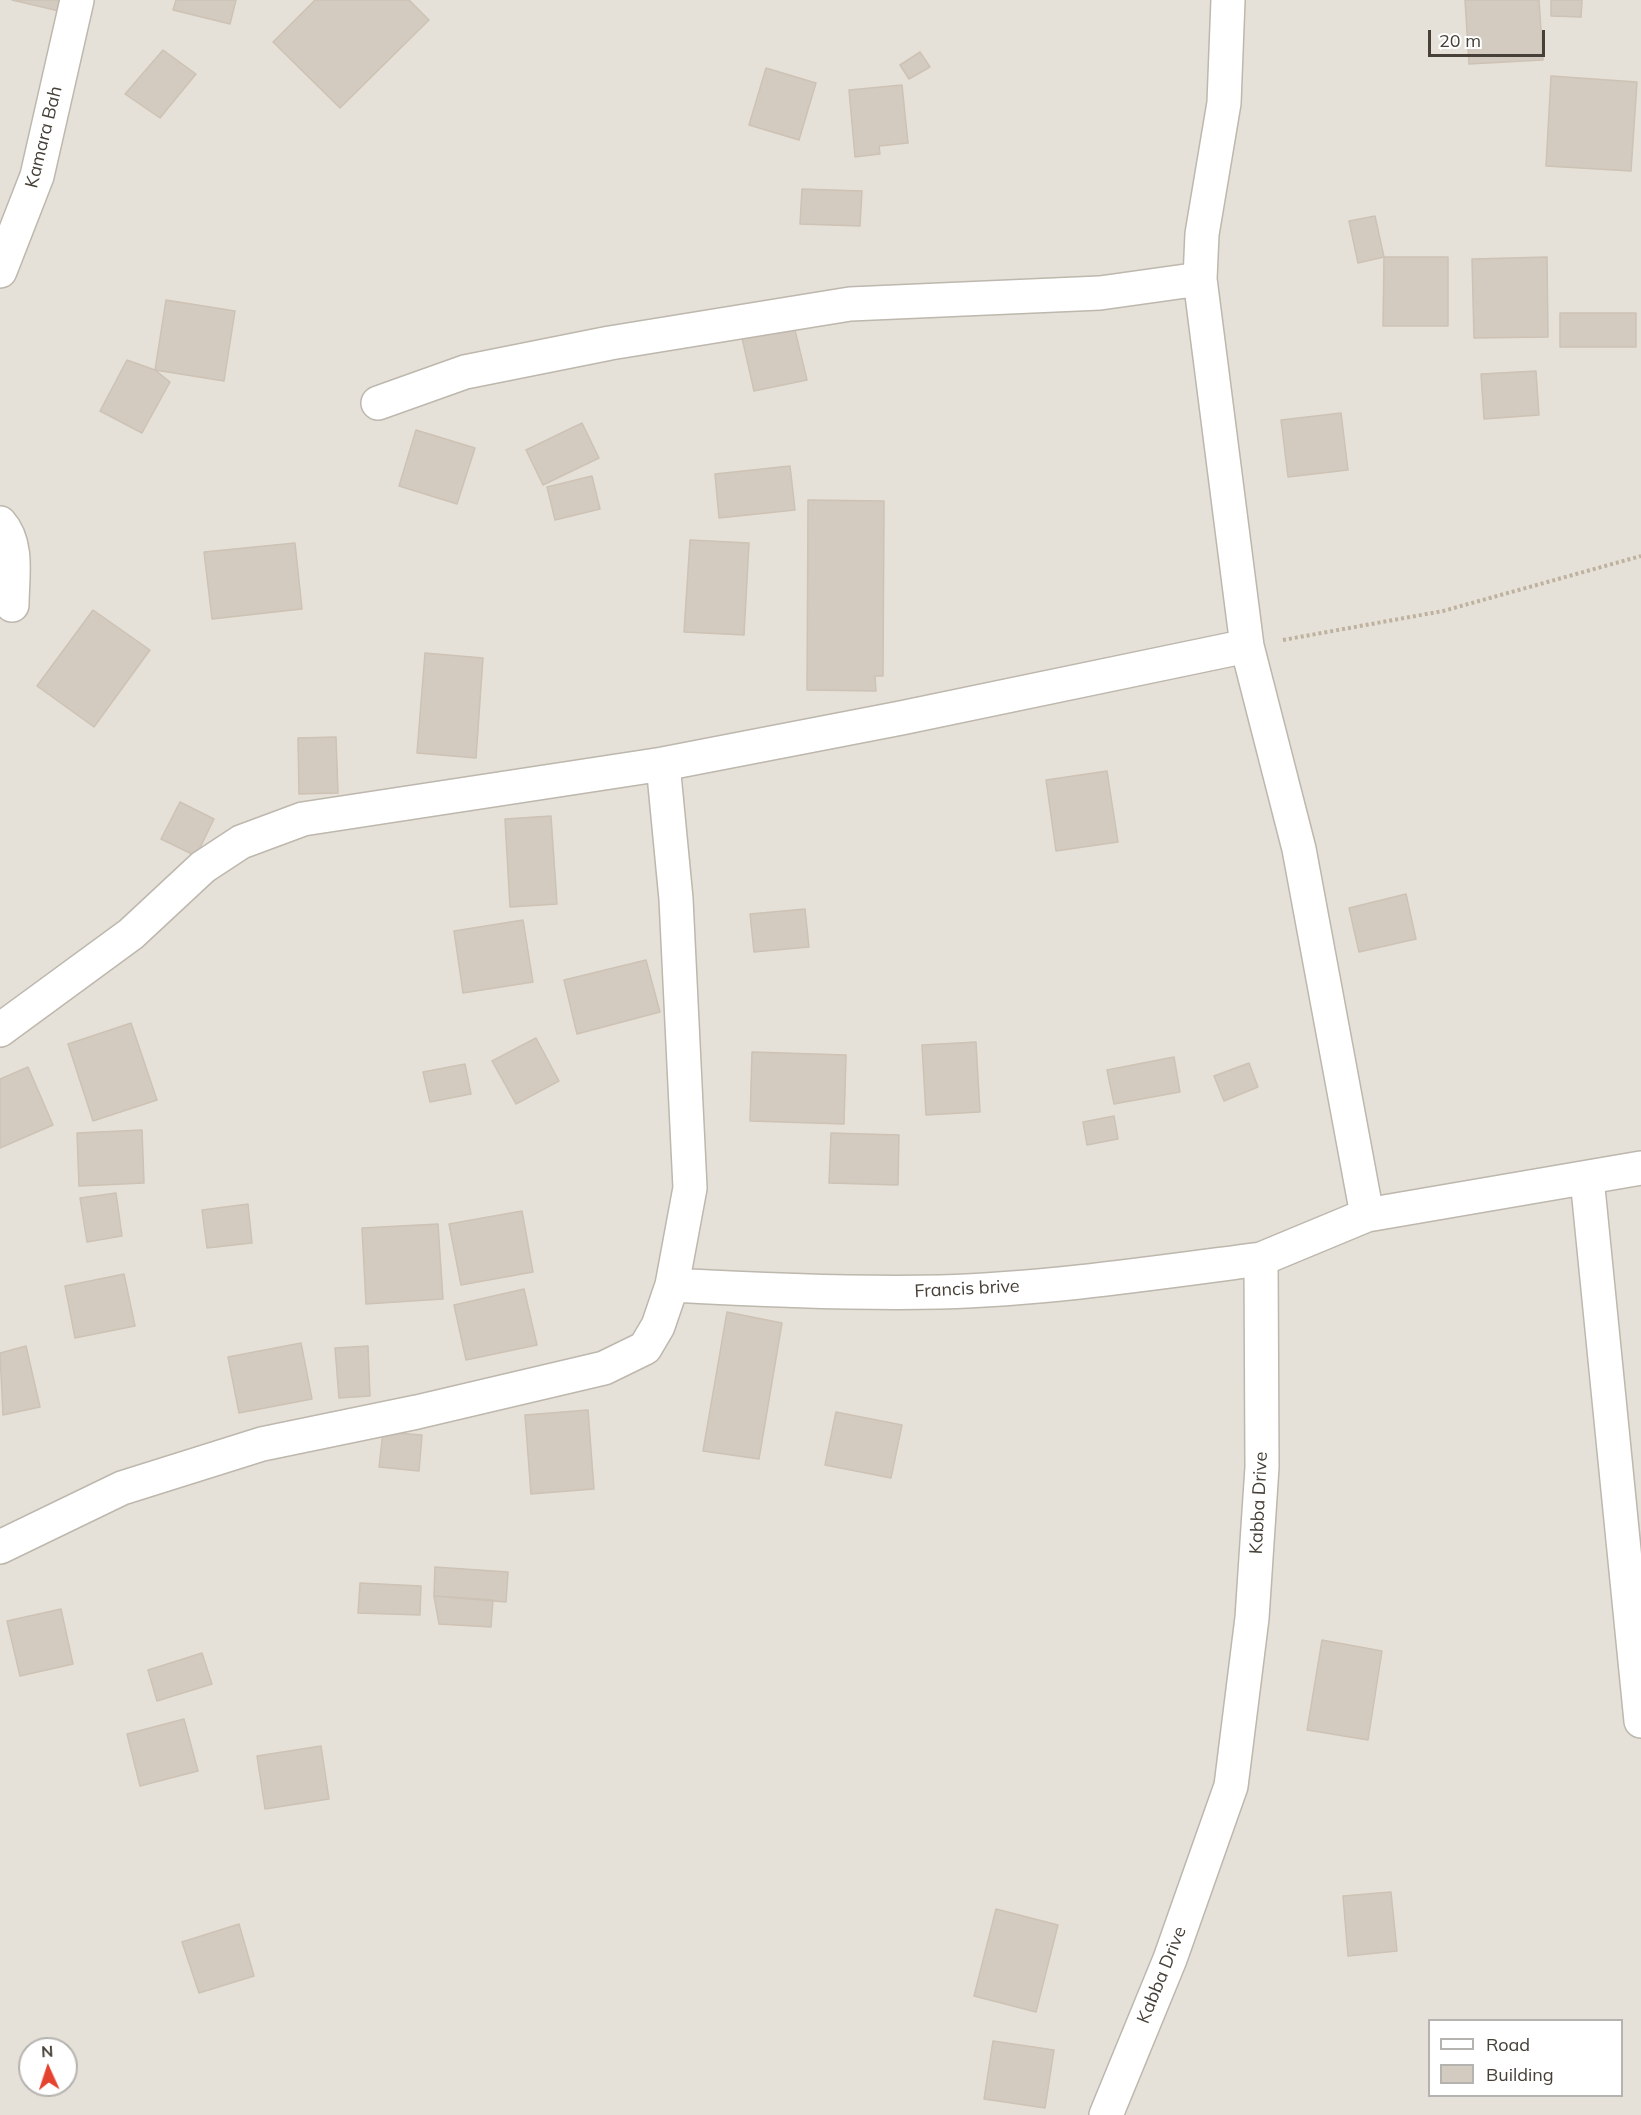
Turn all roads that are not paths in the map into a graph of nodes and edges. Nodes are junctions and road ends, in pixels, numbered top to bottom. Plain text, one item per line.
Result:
1 (76, 0) edge
2 (1228, 0) edge
3 (0, 271) edge
4 (1200, 279) junction
5 (378, 403) dead end
6 (0, 523) edge
7 (12, 605) dead end
8 (1247, 646) junction
9 (663, 764) junction
10 (0, 1030) edge
11 (1641, 1168) edge
12 (1587, 1178) junction
13 (1366, 1215) junction
14 (1261, 1259) junction
15 (672, 1285) junction
16 (0, 1547) edge
17 (1641, 1721) edge
18 (1106, 2115) edge

1 - 3 street, Kamara Bah
2 - 4 street
4 - 5 street
4 - 8 street
6 - 7 street
8 - 9 street
8 - 13 street
9 - 10 street
9 - 15 street
11 - 12 street
12 - 13 street
12 - 17 street
13 - 14 street
14 - 15 street, Francis brive
14 - 18 street, Kabba Drive
15 - 16 street

